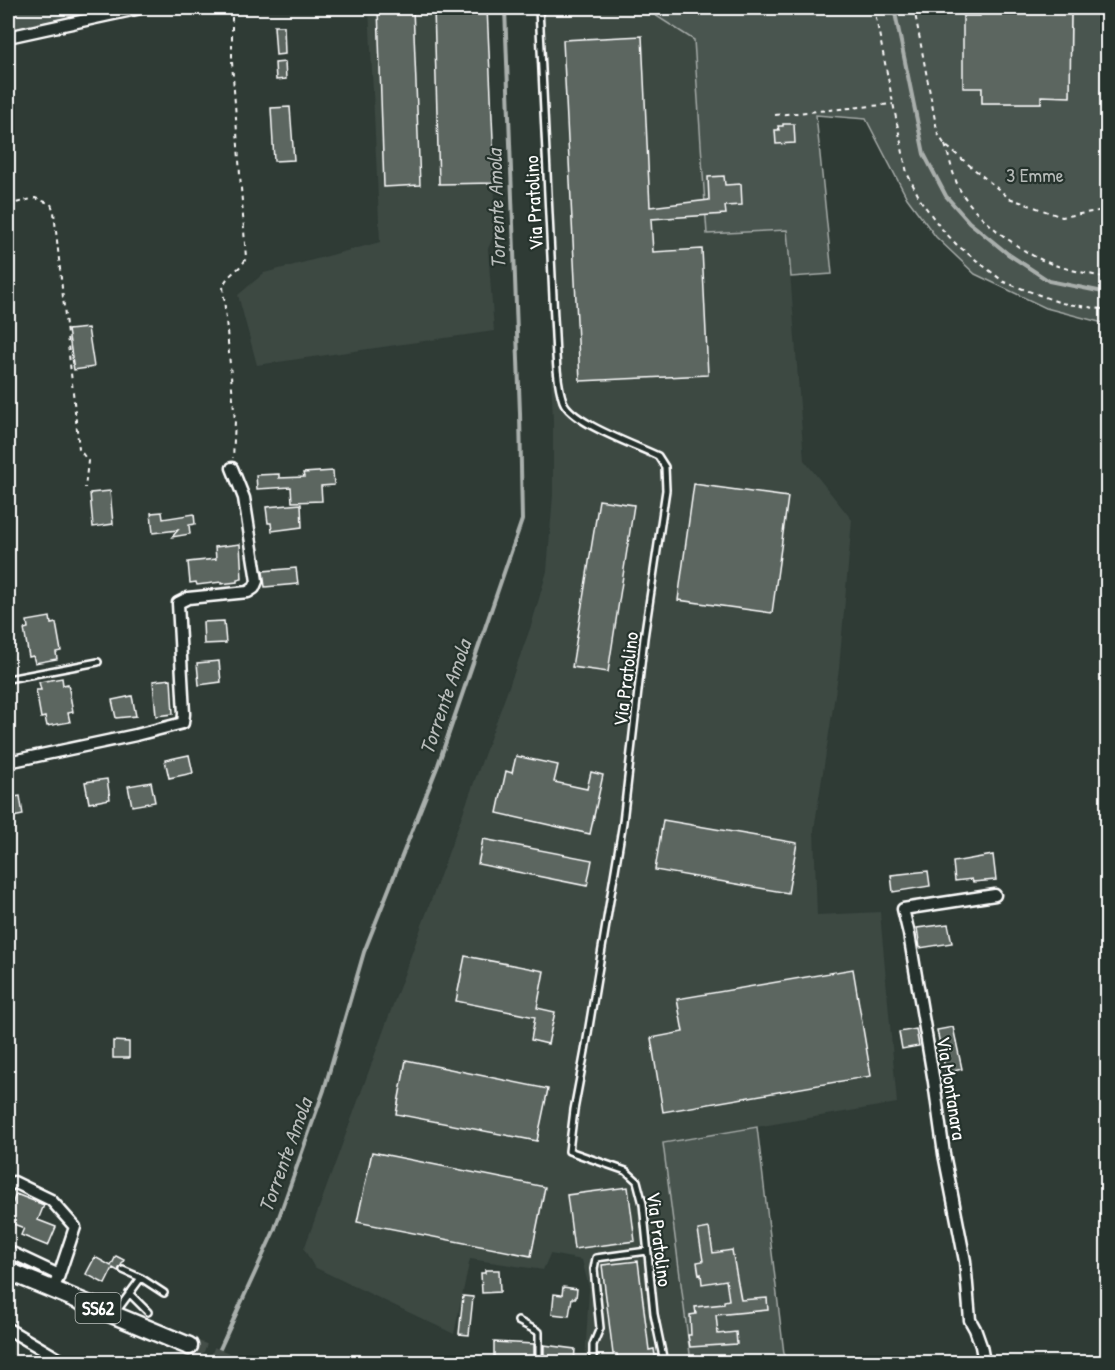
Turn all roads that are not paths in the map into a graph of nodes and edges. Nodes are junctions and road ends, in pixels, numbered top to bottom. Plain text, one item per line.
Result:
1 (141, 8) edge
2 (539, 8) edge
3 (8, 37) edge
4 (232, 468) road end
5 (98, 662) dead end
6 (8, 679) edge
7 (8, 762) edge
8 (995, 895) dead end
9 (8, 1186) edge
10 (8, 1251) edge
11 (647, 1251) junction
12 (123, 1270) dead end
13 (8, 1271) edge
14 (141, 1278) junction
15 (56, 1282) junction
16 (129, 1293) junction
17 (164, 1293) dead end
18 (148, 1312) dead end
19 (113, 1315) junction
20 (518, 1322) dead end
21 (8, 1329) edge
22 (189, 1346) tunnel mouth
23 (64, 1362) edge
24 (539, 1362) edge
25 (593, 1362) edge
26 (664, 1362) edge
27 (984, 1362) edge

1 - 3 street
2 - 11 lane, Via Pratolino
4 - 7 street
5 - 6 lane
8 - 27 street, Via Montanara
9 - 15 street
10 - 15 street
11 - 25 lane
11 - 26 lane, Via Pratolino
12 - 14 lane
13 - 15 main road, SS62
14 - 16 lane
14 - 17 lane
15 - 19 main road, SS62
16 - 18 lane
16 - 19 lane
19 - 22 main road, SS62
20 - 24 lane
21 - 23 street

